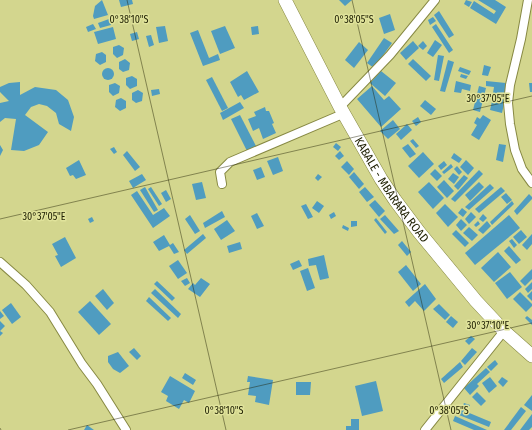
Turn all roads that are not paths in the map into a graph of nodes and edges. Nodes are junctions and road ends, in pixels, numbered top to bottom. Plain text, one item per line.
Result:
1 (285, 0) edge
2 (435, 0) edge
3 (530, 0) edge
4 (342, 110) junction
5 (532, 183) edge
6 (222, 184) dead end
7 (0, 262) edge
8 (504, 331) junction
9 (532, 356) edge
10 (126, 430) edge
11 (425, 430) edge

1 - 4 main road, KABALE - MBARARA ROAD
2 - 4 street
3 - 5 street
4 - 6 street
4 - 8 main road, KABALE - MBARARA ROAD
7 - 10 street
8 - 9 main road, KABALE - MBARARA ROAD
8 - 11 street

